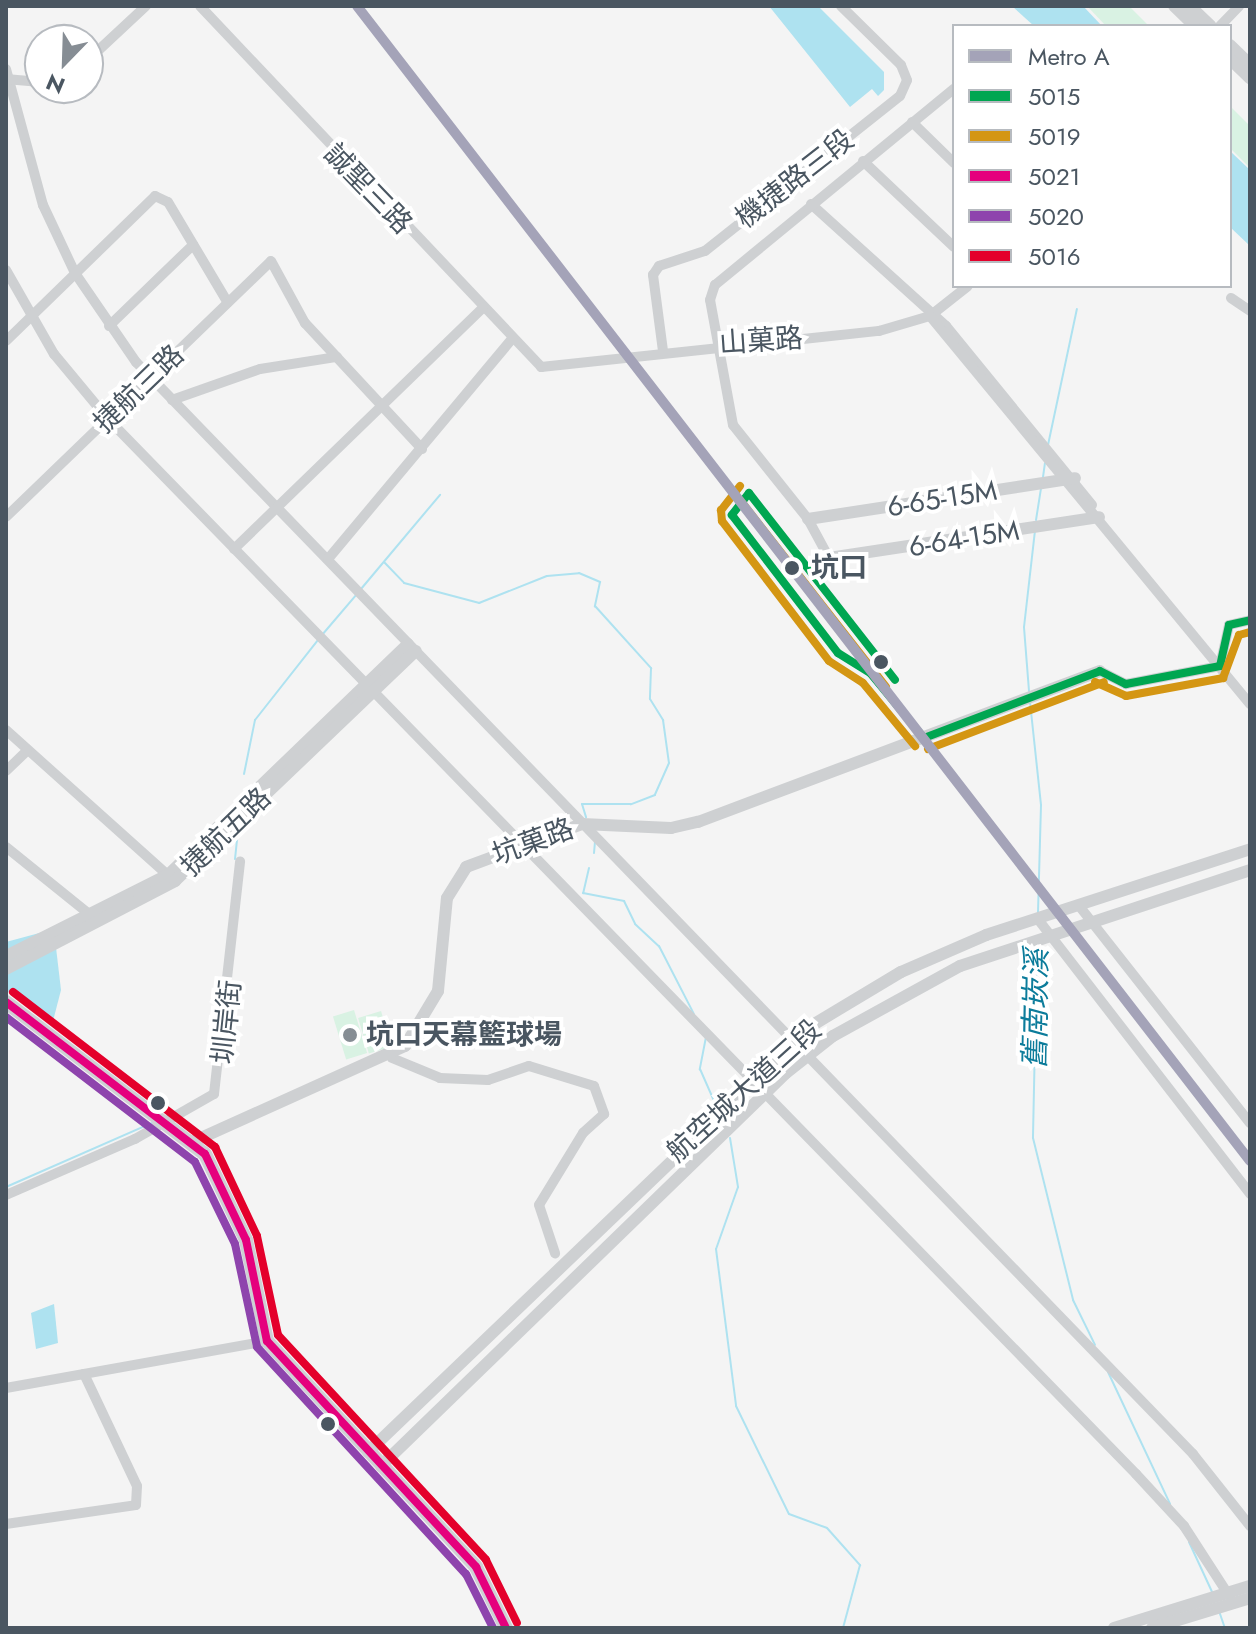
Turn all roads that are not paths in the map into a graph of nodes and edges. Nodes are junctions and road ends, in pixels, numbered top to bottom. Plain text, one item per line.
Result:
1 (146, 6) edge
2 (200, 6) edge
3 (841, 6) edge
4 (1174, 6) edge
5 (1190, 6) edge
6 (1239, 6) edge
7 (1193, 24) edge
8 (1209, 24) edge
9 (1222, 24) edge
10 (104, 45) edge
11 (1232, 47) edge
12 (1232, 61) edge
13 (1250, 64) edge
14 (6, 69) edge
15 (1250, 78) edge
16 (6, 79) edge
17 (952, 91) edge
18 (912, 122) junction
19 (863, 161) junction
20 (952, 161) edge
21 (811, 204) junction
22 (193, 245) junction
23 (952, 245) edge
24 (6, 270) edge
25 (75, 273) junction
26 (965, 288) edge
27 (1231, 298) dead end
28 (228, 303) junction
29 (483, 308) junction
30 (1250, 311) edge
31 (930, 316) junction
32 (31, 317) junction
33 (109, 326) junction
34 (512, 339) junction
35 (6, 341) edge
36 (719, 343) junction
37 (663, 351) junction
38 (337, 357) junction
39 (541, 367) joint
40 (151, 378) junction
41 (172, 400) junction
42 (383, 406) junction
43 (108, 419) junction
44 (422, 449) junction
45 (1075, 478) junction
46 (1062, 481) junction
47 (277, 508) junction
48 (6, 517) edge
49 (1099, 517) junction
50 (808, 519) junction
51 (234, 549) junction
52 (829, 558) joint
53 (328, 559) junction
54 (1250, 620) edge
55 (412, 648) junction
56 (1220, 666) junction
57 (1100, 671) joint
58 (370, 686) junction
59 (1250, 704) edge
60 (6, 730) edge
61 (27, 751) junction
62 (6, 771) edge
63 (582, 824) junction
64 (523, 844) junction
65 (6, 847) edge
66 (1250, 849) edge
67 (240, 861) dead end
68 (1250, 870) edge
69 (171, 878) junction
70 (1080, 907) junction
71 (89, 914) junction
72 (1037, 918) junction
73 (1095, 920) junction
74 (1051, 935) junction
75 (6, 956) edge
76 (6, 969) edge
77 (6, 1002) edge
78 (793, 1041) junction
79 (807, 1055) junction
80 (392, 1058) junction
81 (749, 1080) junction
82 (764, 1094) junction
83 (164, 1123) junction
84 (1250, 1123) edge
85 (192, 1142) junction
86 (1250, 1194) edge
87 (6, 1195) edge
88 (555, 1253) dead end
89 (267, 1341) junction
90 (84, 1374) junction
91 (6, 1388) edge
92 (368, 1452) junction
93 (381, 1466) junction
94 (6, 1524) edge
95 (1250, 1526) edge
96 (1250, 1586) edge
97 (1250, 1598) edge
98 (1230, 1599) junction
99 (506, 1628) edge
100 (1114, 1628) edge
101 (1152, 1628) edge

1 - 10 street
2 - 29 street, 誠聖三路
3 - 37 street, 機捷路三段
4 - 7 street
5 - 8 street
6 - 9 street
11 - 13 street
12 - 15 street
14 - 16 street
16 - 25 street
17 - 18 street
18 - 19 street
18 - 20 street
19 - 21 street
19 - 23 street
21 - 31 street
21 - 36 street
22 - 25 street
22 - 28 street
22 - 33 street
24 - 32 street
25 - 32 street
25 - 33 street
26 - 31 street, 山菓路
27 - 30 street
28 - 38 street, 捷航三路
28 - 40 street, 捷航三路
29 - 34 street, 誠聖三路
29 - 42 street
31 - 36 street, 山菓路
31 - 45 street
31 - 46 street
32 - 35 street
32 - 43 street
33 - 40 street
34 - 39 street, 誠聖三路
34 - 44 street
36 - 37 street, 山菓路
36 - 50 street
37 - 39 street, 山菓路
38 - 41 street
38 - 42 street
40 - 41 street
40 - 43 street, 捷航三路
41 - 47 street
42 - 44 street
42 - 47 street
43 - 48 street, 捷航三路
43 - 51 street
44 - 53 street
45 - 46 street, 6-65-15M
45 - 49 street
46 - 49 street
46 - 50 street, 6-65-15M
47 - 51 street
47 - 53 street
49 - 52 street, 6-64-15M
49 - 56 street
50 - 52 street
51 - 58 street
53 - 55 street
54 - 56 street
55 - 58 street, 捷航五路
55 - 63 street
56 - 57 street
56 - 59 street
57 - 63 street, 坑菓路
58 - 64 street
58 - 69 street, 捷航五路
60 - 61 street
61 - 62 street
61 - 69 street
63 - 64 street, 坑菓路
63 - 78 street
64 - 80 street, 坑菓路
64 - 81 street
65 - 71 street
66 - 70 street, 航空城大道三段
67 - 83 street, 圳岸街
68 - 73 street, 航空城大道三段
69 - 71 street, 捷航五路
69 - 76 street, 捷航五路
70 - 72 street, 航空城大道三段
70 - 73 street
71 - 75 street, 捷航五路
72 - 74 street
72 - 78 street, 航空城大道三段
73 - 74 street, 航空城大道三段
73 - 84 street
74 - 79 street, 航空城大道三段
74 - 86 street
77 - 83 main road
78 - 79 street
78 - 81 street, 航空城大道三段
79 - 82 street, 航空城大道三段
79 - 95 street
80 - 85 street
80 - 88 street
81 - 82 street
81 - 92 street, 航空城大道三段
82 - 93 street, 航空城大道三段
82 - 98 street
83 - 85 main road
83 - 87 street, 圳岸街
85 - 89 main road
89 - 90 street
89 - 92 main road
90 - 91 street
90 - 94 street
92 - 93 main road
93 - 99 main road
96 - 98 street
97 - 98 street
98 - 100 street
98 - 101 street

